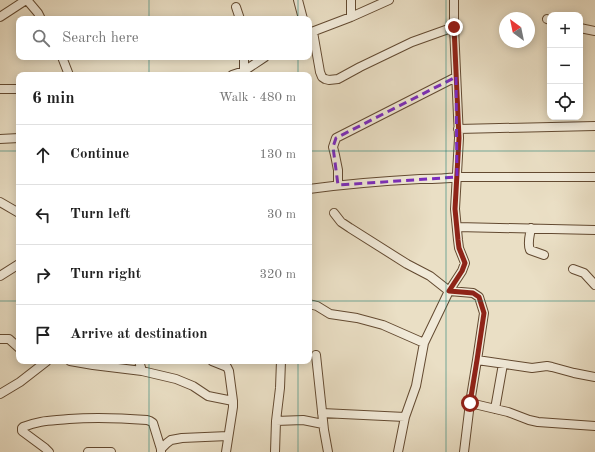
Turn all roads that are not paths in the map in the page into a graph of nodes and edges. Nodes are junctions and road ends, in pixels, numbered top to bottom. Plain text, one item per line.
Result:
1 (26, 0) edge
2 (298, 0) edge
3 (351, 0) edge
4 (389, 0) edge
5 (454, 0) edge
6 (236, 7) dead end
7 (40, 16) edge
8 (239, 16) edge
9 (302, 16) edge
10 (0, 17) edge
11 (351, 17) junction
12 (454, 27) junction
13 (583, 29) edge
14 (595, 31) edge
15 (312, 33) edge
16 (312, 37) edge
17 (63, 60) edge
18 (244, 60) edge
19 (260, 60) edge
20 (244, 71) junction
21 (68, 72) edge
22 (241, 72) edge
23 (456, 77) junction
24 (0, 89) edge
25 (16, 90) edge
26 (595, 126) edge
27 (458, 129) junction
28 (16, 138) edge
29 (0, 139) edge
30 (457, 177) junction
31 (595, 177) edge
32 (338, 185) junction
33 (312, 189) edge
34 (0, 202) edge
35 (16, 211) edge
36 (334, 213) dead end
37 (457, 227) junction
38 (531, 228) junction
39 (595, 230) edge
40 (544, 255) dead end
41 (16, 266) edge
42 (573, 269) dead end
43 (0, 276) edge
44 (595, 285) edge
45 (449, 291) junction
46 (312, 305) edge
47 (0, 339) edge
48 (424, 343) junction
49 (16, 344) edge
50 (316, 355) dead end
51 (477, 360) junction
52 (42, 364) edge
53 (87, 364) edge
54 (140, 364) edge
55 (220, 364) edge
56 (281, 364) edge
57 (503, 364) junction
58 (142, 371) junction
59 (595, 376) edge
60 (0, 394) edge
61 (233, 401) junction
62 (470, 403) junction
63 (495, 409) junction
64 (322, 413) junction
65 (405, 417) junction
66 (276, 421) junction
67 (323, 424) junction
68 (595, 426) edge
69 (228, 436) junction
70 (161, 450) edge
71 (49, 452) edge
72 (88, 452) edge
73 (111, 452) edge
74 (226, 452) edge
75 (275, 452) edge
76 (328, 452) edge
77 (398, 452) edge
78 (464, 452) edge

1 - 7 street
1 - 10 street
2 - 9 street
3 - 11 street
4 - 11 street
5 - 12 street
6 - 8 street
11 - 15 street
12 - 16 street
12 - 23 street
13 - 14 street
17 - 21 street
18 - 20 street
19 - 20 street
20 - 22 street
23 - 27 street
23 - 32 street
24 - 25 street
26 - 27 street
27 - 30 street
28 - 29 street
30 - 31 street
30 - 32 street
30 - 37 street
32 - 33 street
34 - 35 street
36 - 45 street
37 - 38 street
37 - 45 street
38 - 39 street
38 - 40 street
41 - 43 street
42 - 44 street
45 - 48 street
45 - 51 street
46 - 48 street
47 - 49 street
48 - 65 street
50 - 64 street
51 - 57 street
51 - 62 street
52 - 60 street
53 - 58 street
54 - 58 street
55 - 61 street
56 - 66 street
57 - 59 street
57 - 63 street
58 - 61 street
61 - 69 street
62 - 63 street
62 - 78 street
63 - 68 street
64 - 65 street
64 - 67 street
65 - 77 street
66 - 67 street
66 - 75 street
67 - 76 street
69 - 70 street
69 - 74 street
70 - 71 street
72 - 73 street

